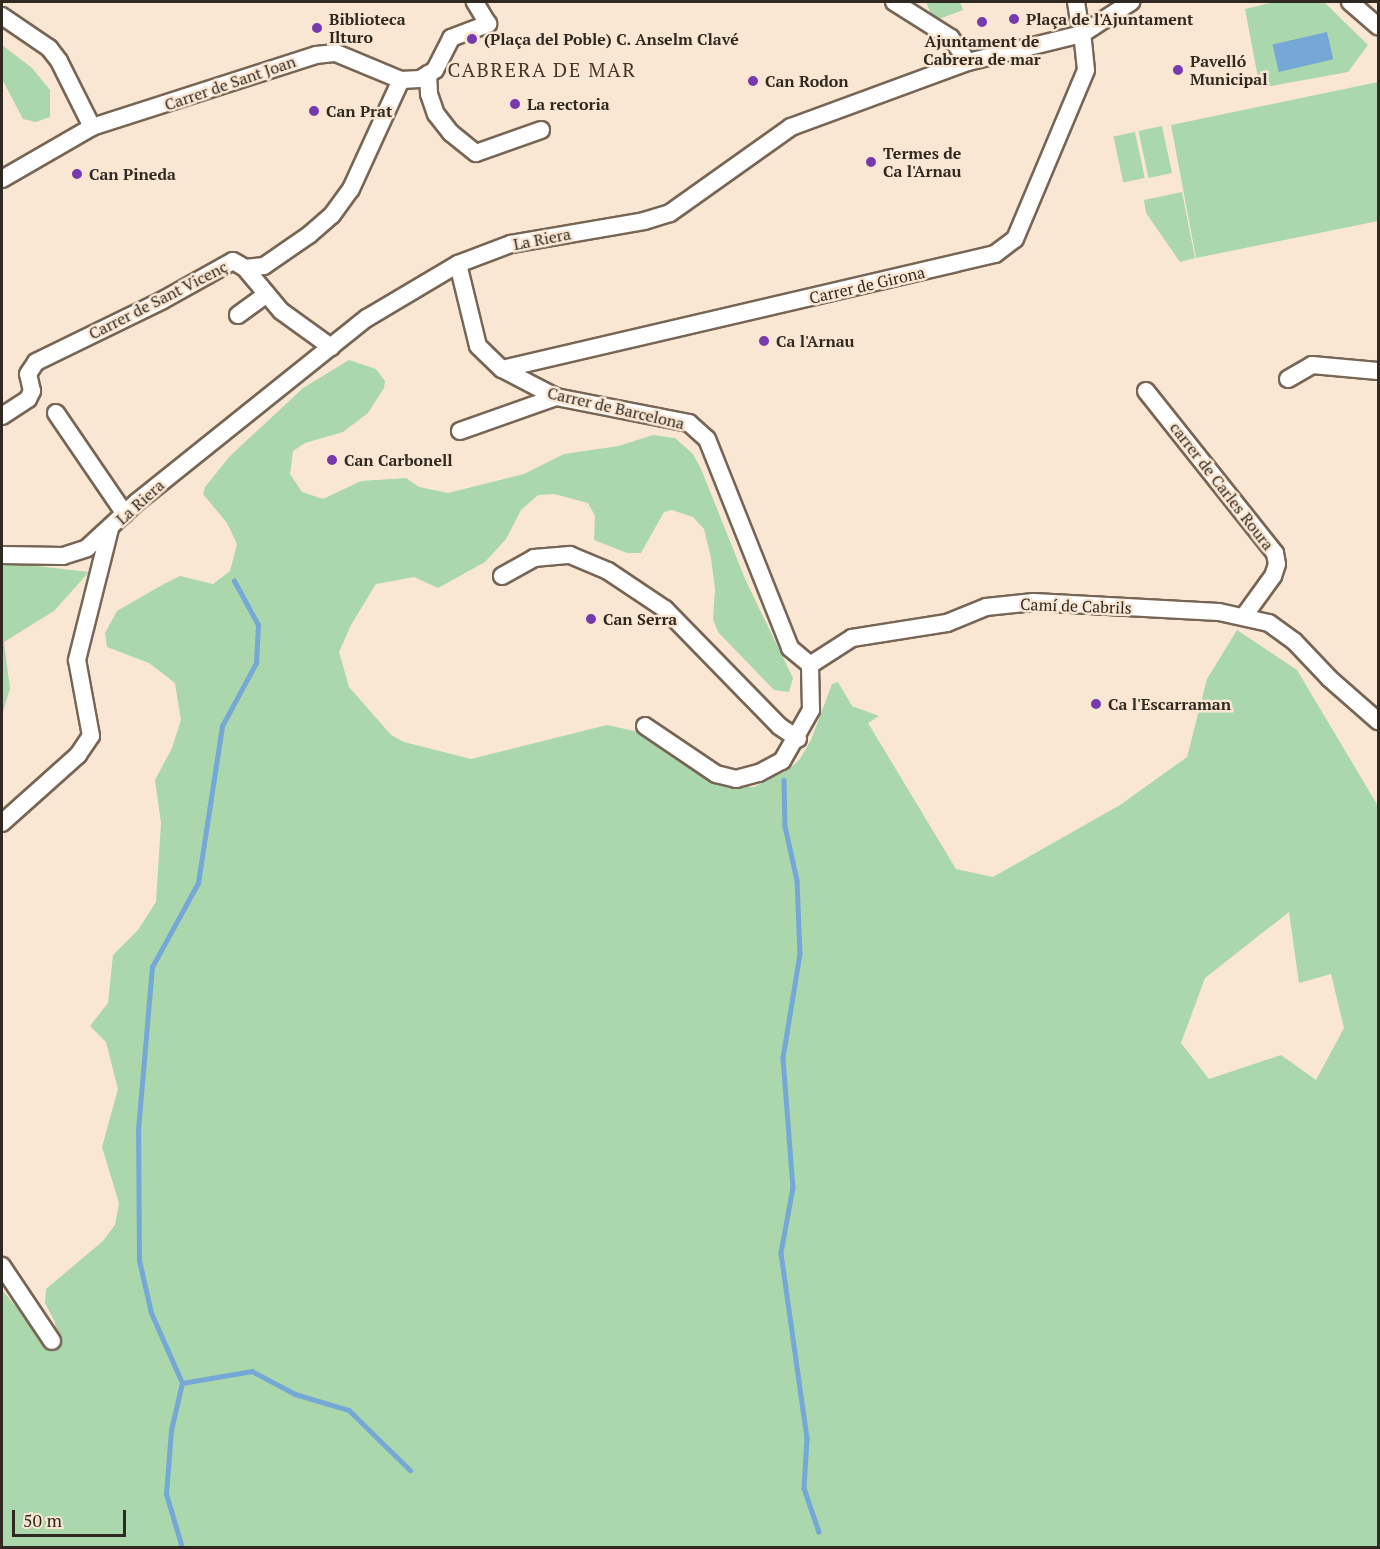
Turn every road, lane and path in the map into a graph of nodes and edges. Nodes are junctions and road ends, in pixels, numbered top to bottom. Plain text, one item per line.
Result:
1 (475, 2) edge
2 (894, 2) edge
3 (1076, 2) edge
4 (1131, 2) edge
5 (1350, 2) edge
6 (2, 16) edge
7 (1378, 26) edge
8 (1081, 28) junction
9 (968, 62) junction
10 (428, 74) junction
11 (401, 80) junction
12 (92, 127) junction
13 (541, 130) dead end
14 (2, 179) edge
15 (458, 264) junction
16 (245, 268) junction
17 (266, 295) junction
18 (238, 315) dead end
19 (331, 346) junction
20 (501, 369) junction
21 (1378, 371) edge
22 (1288, 379) dead end
23 (1146, 391) dead end
24 (556, 397) junction
25 (56, 413) dead end
26 (2, 416) edge
27 (460, 431) dead end
28 (125, 514) junction
29 (110, 529) junction
30 (2, 555) edge
31 (502, 576) dead end
32 (1244, 616) junction
33 (810, 664) junction
34 (1378, 721) edge
35 (645, 726) dead end
36 (798, 739) junction
37 (2, 823) edge
38 (2, 1266) edge
39 (52, 1341) dead end

1 - 10 street
2 - 9 street
3 - 8 street, Carrer de Girona
4 - 8 street, La Riera
5 - 7 street
6 - 12 street
8 - 9 street, La Riera
8 - 20 street, Carrer de Girona
9 - 15 street, La Riera
10 - 11 street
10 - 13 street
11 - 12 street, Carrer de Sant Joan
11 - 16 street, Carrer de Sant Vicenç
12 - 14 street
15 - 19 street, La Riera
15 - 20 street, Carrer de Barcelona
16 - 17 street
16 - 26 street, Carrer de Sant Vicenç
17 - 18 street
17 - 19 street
19 - 28 street, La Riera
20 - 24 street, Carrer de Barcelona
21 - 22 street
23 - 32 street, carrer de Carles Roura
24 - 27 street
24 - 33 street, Carrer de Barcelona
25 - 28 street
28 - 29 street, La Riera
29 - 30 street, La Riera
29 - 37 street
31 - 36 street
32 - 33 street, Camí de Cabrils
32 - 34 street, Camí de Cabrils
33 - 36 street
35 - 36 street
38 - 39 street

